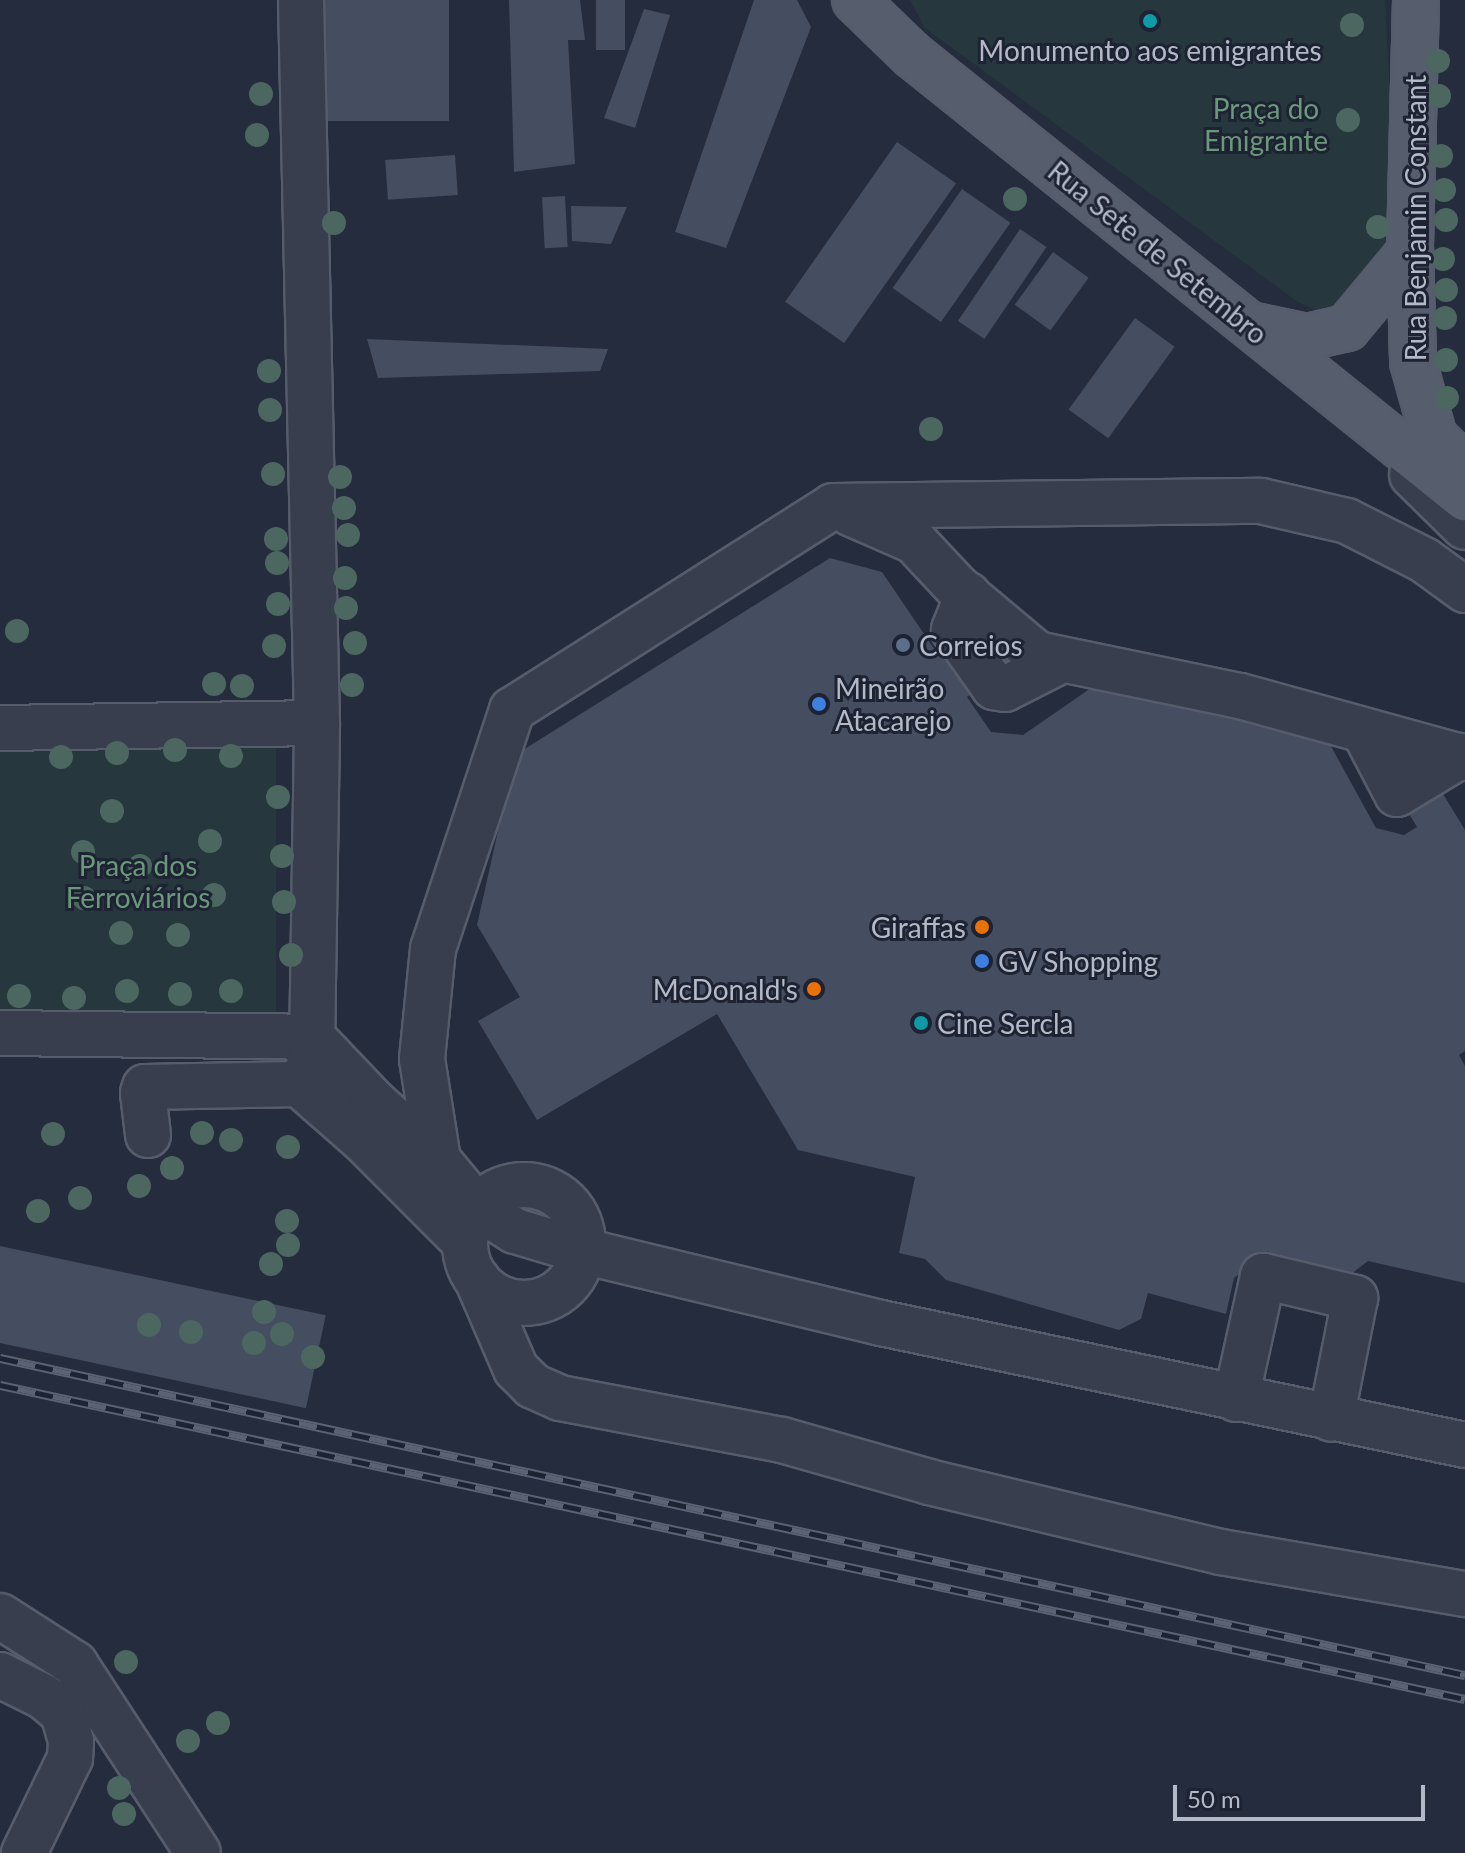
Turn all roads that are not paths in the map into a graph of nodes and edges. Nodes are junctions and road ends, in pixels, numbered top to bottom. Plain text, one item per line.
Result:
1 (301, 0) edge
2 (855, 0) edge
3 (884, 0) edge
4 (1416, 0) edge
5 (912, 55) junction
6 (1410, 252) junction
7 (1246, 323) junction
8 (1314, 378) junction
9 (1465, 467) edge
10 (1465, 498) edge
11 (833, 506) junction
12 (1465, 527) edge
13 (1465, 590) edge
14 (317, 723) junction
15 (0, 728) edge
16 (1462, 757) edge
17 (0, 1033) edge
18 (312, 1037) junction
19 (299, 1084) junction
20 (148, 1135) dead end
21 (438, 1160) junction
22 (473, 1243) junction
23 (583, 1251) junction
24 (1236, 1399) junction
25 (1331, 1419) junction
26 (1465, 1445) edge
27 (1465, 1594) edge
28 (0, 1616) edge
29 (0, 1675) edge
30 (24, 1853) edge
31 (198, 1853) edge

1 - 14 street
2 - 5 main road, Rua Sete de Setembro
3 - 5 main road
4 - 6 main road, Rua Benjamin Constant
5 - 7 main road, Rua Sete de Setembro
6 - 7 main road
6 - 9 main road, Rua Benjamin Constant
7 - 8 main road, Rua Sete de Setembro
8 - 10 main road, Rua Sete de Setembro
8 - 12 street
11 - 13 street
11 - 16 street
11 - 21 street
14 - 15 street
14 - 18 street
17 - 18 street
18 - 19 street
18 - 21 street
19 - 20 street
19 - 22 street
21 - 22 street
22 - 23 street
22 - 23 street
22 - 27 street
23 - 24 street
24 - 25 street
24 - 25 street
25 - 26 street
28 - 31 street
29 - 30 street

